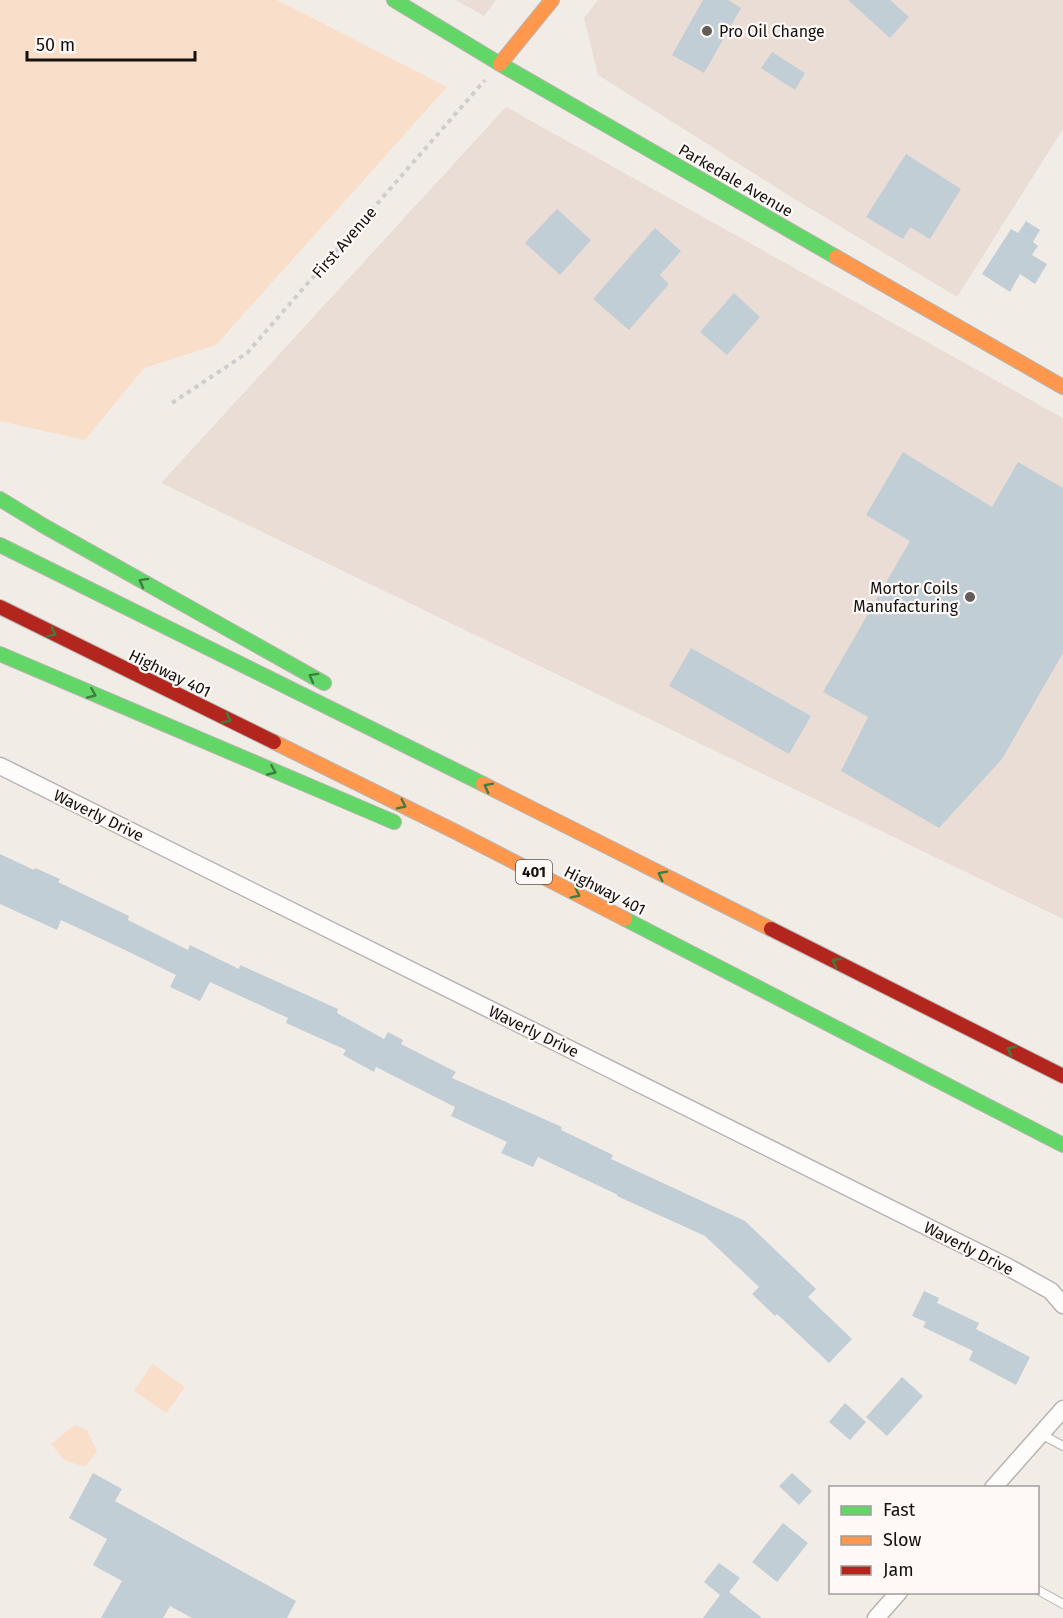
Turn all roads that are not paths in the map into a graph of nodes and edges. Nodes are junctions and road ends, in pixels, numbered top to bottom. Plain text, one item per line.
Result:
1 (394, 0) edge
2 (552, 0) edge
3 (500, 63) junction
4 (1063, 387) edge
5 (0, 499) edge
6 (0, 545) edge
7 (0, 607) edge
8 (0, 654) edge
9 (373, 729) junction
10 (0, 766) edge
11 (456, 832) junction
12 (1063, 1076) edge
13 (1063, 1145) edge
14 (1063, 1305) edge
15 (1063, 1409) edge
16 (1041, 1434) junction
17 (1063, 1446) edge
18 (995, 1486) edge
19 (1039, 1591) edge
20 (898, 1594) edge
21 (1063, 1604) edge
22 (876, 1618) edge

1 - 3 main road, Parkedale Avenue
2 - 3 main road
3 - 4 main road, Parkedale Avenue
9 -> 5 main road
6 - 9 main road
7 -> 11 main road, Highway 401 / 401
8 -> 11 main road
12 -> 9 main road
10 - 14 street, Waverly Drive
11 -> 13 main road, Highway 401 / 401
15 - 16 street
16 - 17 lane
16 - 18 street
19 - 21 lane
20 - 22 street

